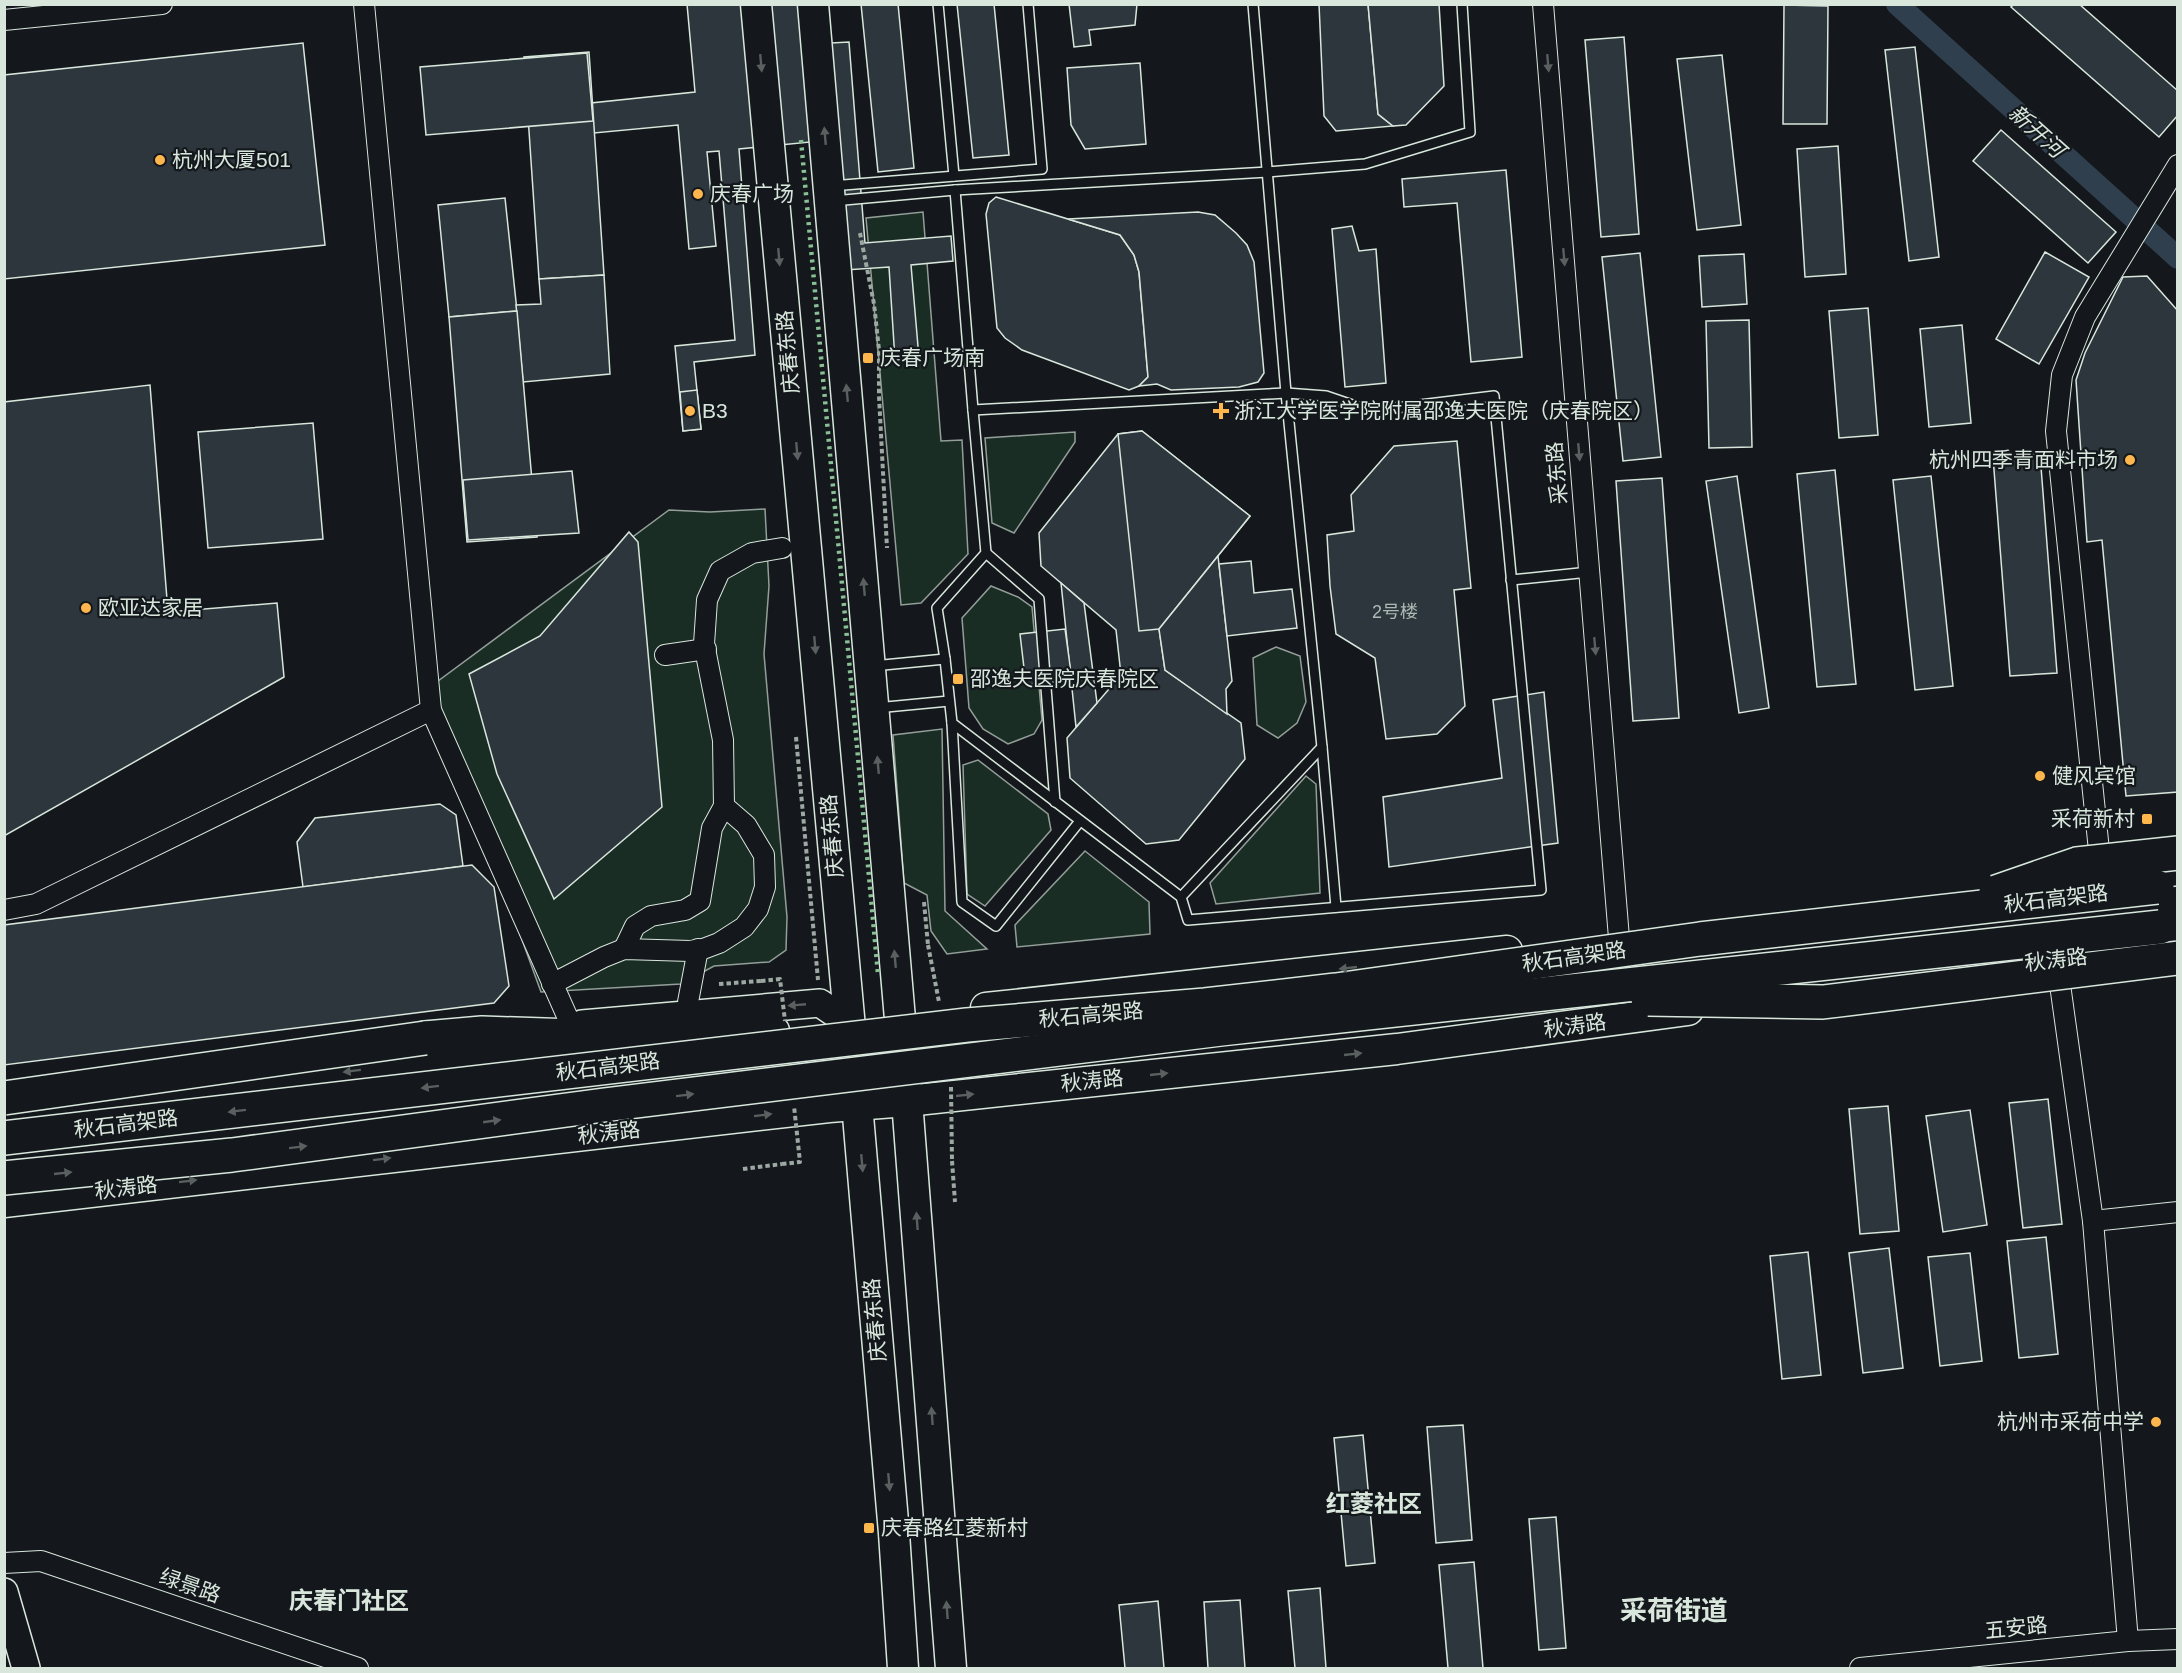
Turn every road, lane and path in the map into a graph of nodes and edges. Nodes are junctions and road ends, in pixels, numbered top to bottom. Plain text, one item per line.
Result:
1 (162, 4) edge
2 (364, 4) edge
3 (756, 4) edge
4 (813, 4) edge
5 (938, 4) edge
6 (1028, 4) edge
7 (1253, 4) edge
8 (1462, 4) edge
9 (1544, 4) edge
10 (4, 20) edge
11 (2178, 165) edge
12 (1268, 172) junction
13 (954, 176) junction
14 (956, 190) junction
15 (838, 195) junction
16 (1286, 393) junction
17 (973, 410) junction
18 (782, 548) dead end
19 (986, 553) junction
20 (888, 557) dead end
21 (1589, 573) junction
22 (1511, 580) junction
23 (706, 649) junction
24 (665, 655) dead end
25 (945, 659) junction
26 (870, 667) junction
27 (949, 701) junction
28 (873, 708) junction
29 (431, 710) junction
30 (952, 723) junction
31 (1322, 747) junction
32 (1055, 802) junction
33 (724, 806) junction
34 (1080, 821) junction
35 (2178, 853) edge
36 (2178, 870) edge
37 (2101, 879) junction
38 (2178, 886) edge
39 (1180, 897) junction
40 (924, 902) dead end
41 (1336, 907) junction
42 (4, 910) edge
43 (1935, 913) junction
44 (2178, 925) edge
45 (1619, 938) junction
46 (928, 945) dead end
47 (2178, 945) edge
48 (624, 949) junction
49 (698, 949) junction
50 (2178, 958) edge
51 (2057, 960) junction
52 (761, 981) dead end
53 (552, 984) junction
54 (719, 984) dead end
55 (1517, 997) junction
56 (688, 1002) dead end
57 (900, 1018) junction
58 (849, 1023) junction
59 (571, 1025) junction
60 (697, 1040) junction
61 (4, 1084) edge
62 (4, 1098) edge
63 (907, 1101) junction
64 (857, 1104) junction
65 (4, 1116) edge
66 (4, 1138) edge
67 (951, 1161) dead end
68 (782, 1164) dead end
69 (743, 1169) dead end
70 (4, 1178) edge
71 (4, 1202) edge
72 (956, 1202) dead end
73 (2178, 1212) edge
74 (2093, 1221) junction
75 (4, 1563) edge
76 (4, 1592) edge
77 (2178, 1640) edge
78 (2128, 1641) junction
79 (1944, 1664) edge
80 (26, 1668) edge
81 (358, 1668) edge
82 (903, 1668) edge
83 (951, 1668) edge
84 (1860, 1668) edge

1 - 10 street
2 - 29 street
3 -> 58 main road, 庆春东路
15 -> 4 main road
5 - 13 lane
6 - 13 lane
7 - 12 lane
8 - 12 lane
9 -> 21 street, 采东路
11 - 37 street
12 - 14 lane
12 - 16 lane
13 - 15 lane
14 - 15 lane
14 - 17 lane
15 - 20 path
26 -> 15 main road
16 - 17 lane
16 - 22 lane
16 - 31 lane
17 - 19 lane
18 - 23 street
19 - 25 lane
19 - 32 lane
21 - 22 lane
21 -> 45 street, 采东路
22 - 41 lane
23 - 24 street
23 - 33 street
25 - 26 lane
25 - 27 lane
26 - 28 main road
27 - 28 lane
27 - 30 lane
57 -> 28 main road
29 - 42 street
29 - 53 street
30 - 32 lane
30 - 34 lane
31 - 39 lane
31 - 41 lane
32 - 34 lane
33 - 48 street
33 - 49 street
34 - 39 lane
35 - 43 highway, bridge
36 - 37 main road
37 - 45 main road
38 - 43 highway, 秋石高架路, bridge
39 - 41 lane
40 - 46 path
43 -> 66 highway, 秋石高架路, bridge
44 - 55 highway, 秋石高架路, bridge
45 -> 57 main road
47 - 51 main road, 秋涛路
48 - 49 street
48 - 53 street
49 - 56 street
50 - 55 highway, bridge
63 -> 51 main road, 秋涛路
51 - 74 street
52 - 54 path
53 - 59 street
70 -> 55 highway, 秋石高架路, bridge
57 - 58 main road
57 - 63 main road
58 -> 59 main road
58 - 60 main road
58 - 64 main road, 庆春东路
59 - 61 main road
60 - 62 highway, bridge
60 -> 65 main road
63 - 64 main road, 秋涛路
83 -> 63 main road
71 -> 64 main road, 秋涛路
64 -> 82 main road, 庆春东路
67 - 72 path
68 - 69 path
73 - 74 street
74 - 78 street
75 - 81 street, 绿景路
76 - 80 main road
77 - 78 street, 五安路
78 - 79 street, 五安路
79 - 84 street, 五安路

